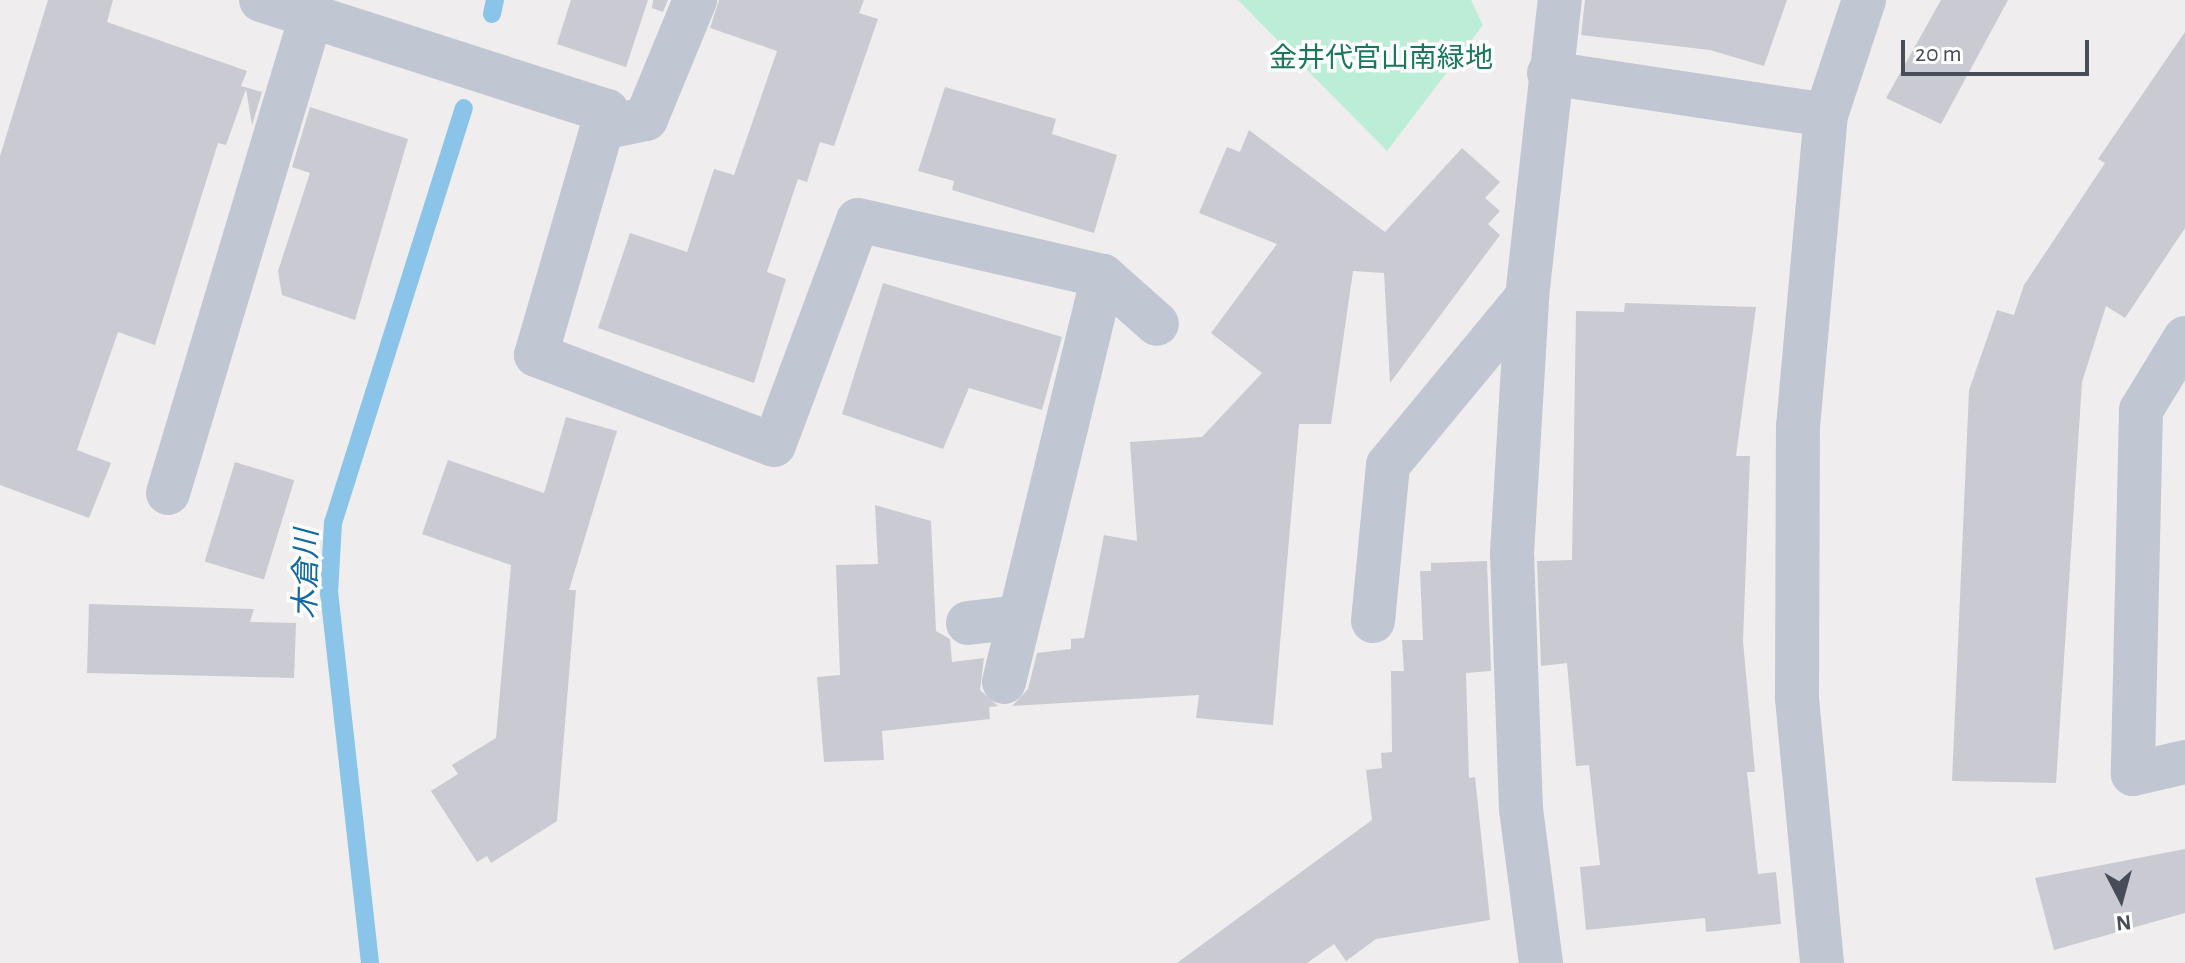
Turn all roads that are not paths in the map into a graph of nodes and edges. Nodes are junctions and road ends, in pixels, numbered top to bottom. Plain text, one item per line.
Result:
1 (261, 0) edge
2 (695, 0) edge
3 (1560, 0) edge
4 (1864, 0) edge
5 (311, 16) junction
6 (1549, 73) junction
7 (1826, 115) junction
8 (602, 128) junction
9 (1103, 276) junction
10 (1527, 297) junction
11 (1157, 324) dead end
12 (2185, 338) edge
13 (168, 493) dead end
14 (1019, 617) junction
15 (1373, 621) dead end
16 (968, 623) dead end
17 (1004, 682) dead end
18 (2185, 762) edge
19 (1541, 963) edge
20 (1822, 963) edge

1 - 5 street
2 - 8 street
3 - 6 street
4 - 7 street
5 - 8 street
5 - 13 street
6 - 7 street
6 - 10 street
7 - 20 street
8 - 9 street
9 - 11 street
9 - 14 street
10 - 15 street
10 - 19 street
12 - 18 street
14 - 16 street
14 - 17 street

